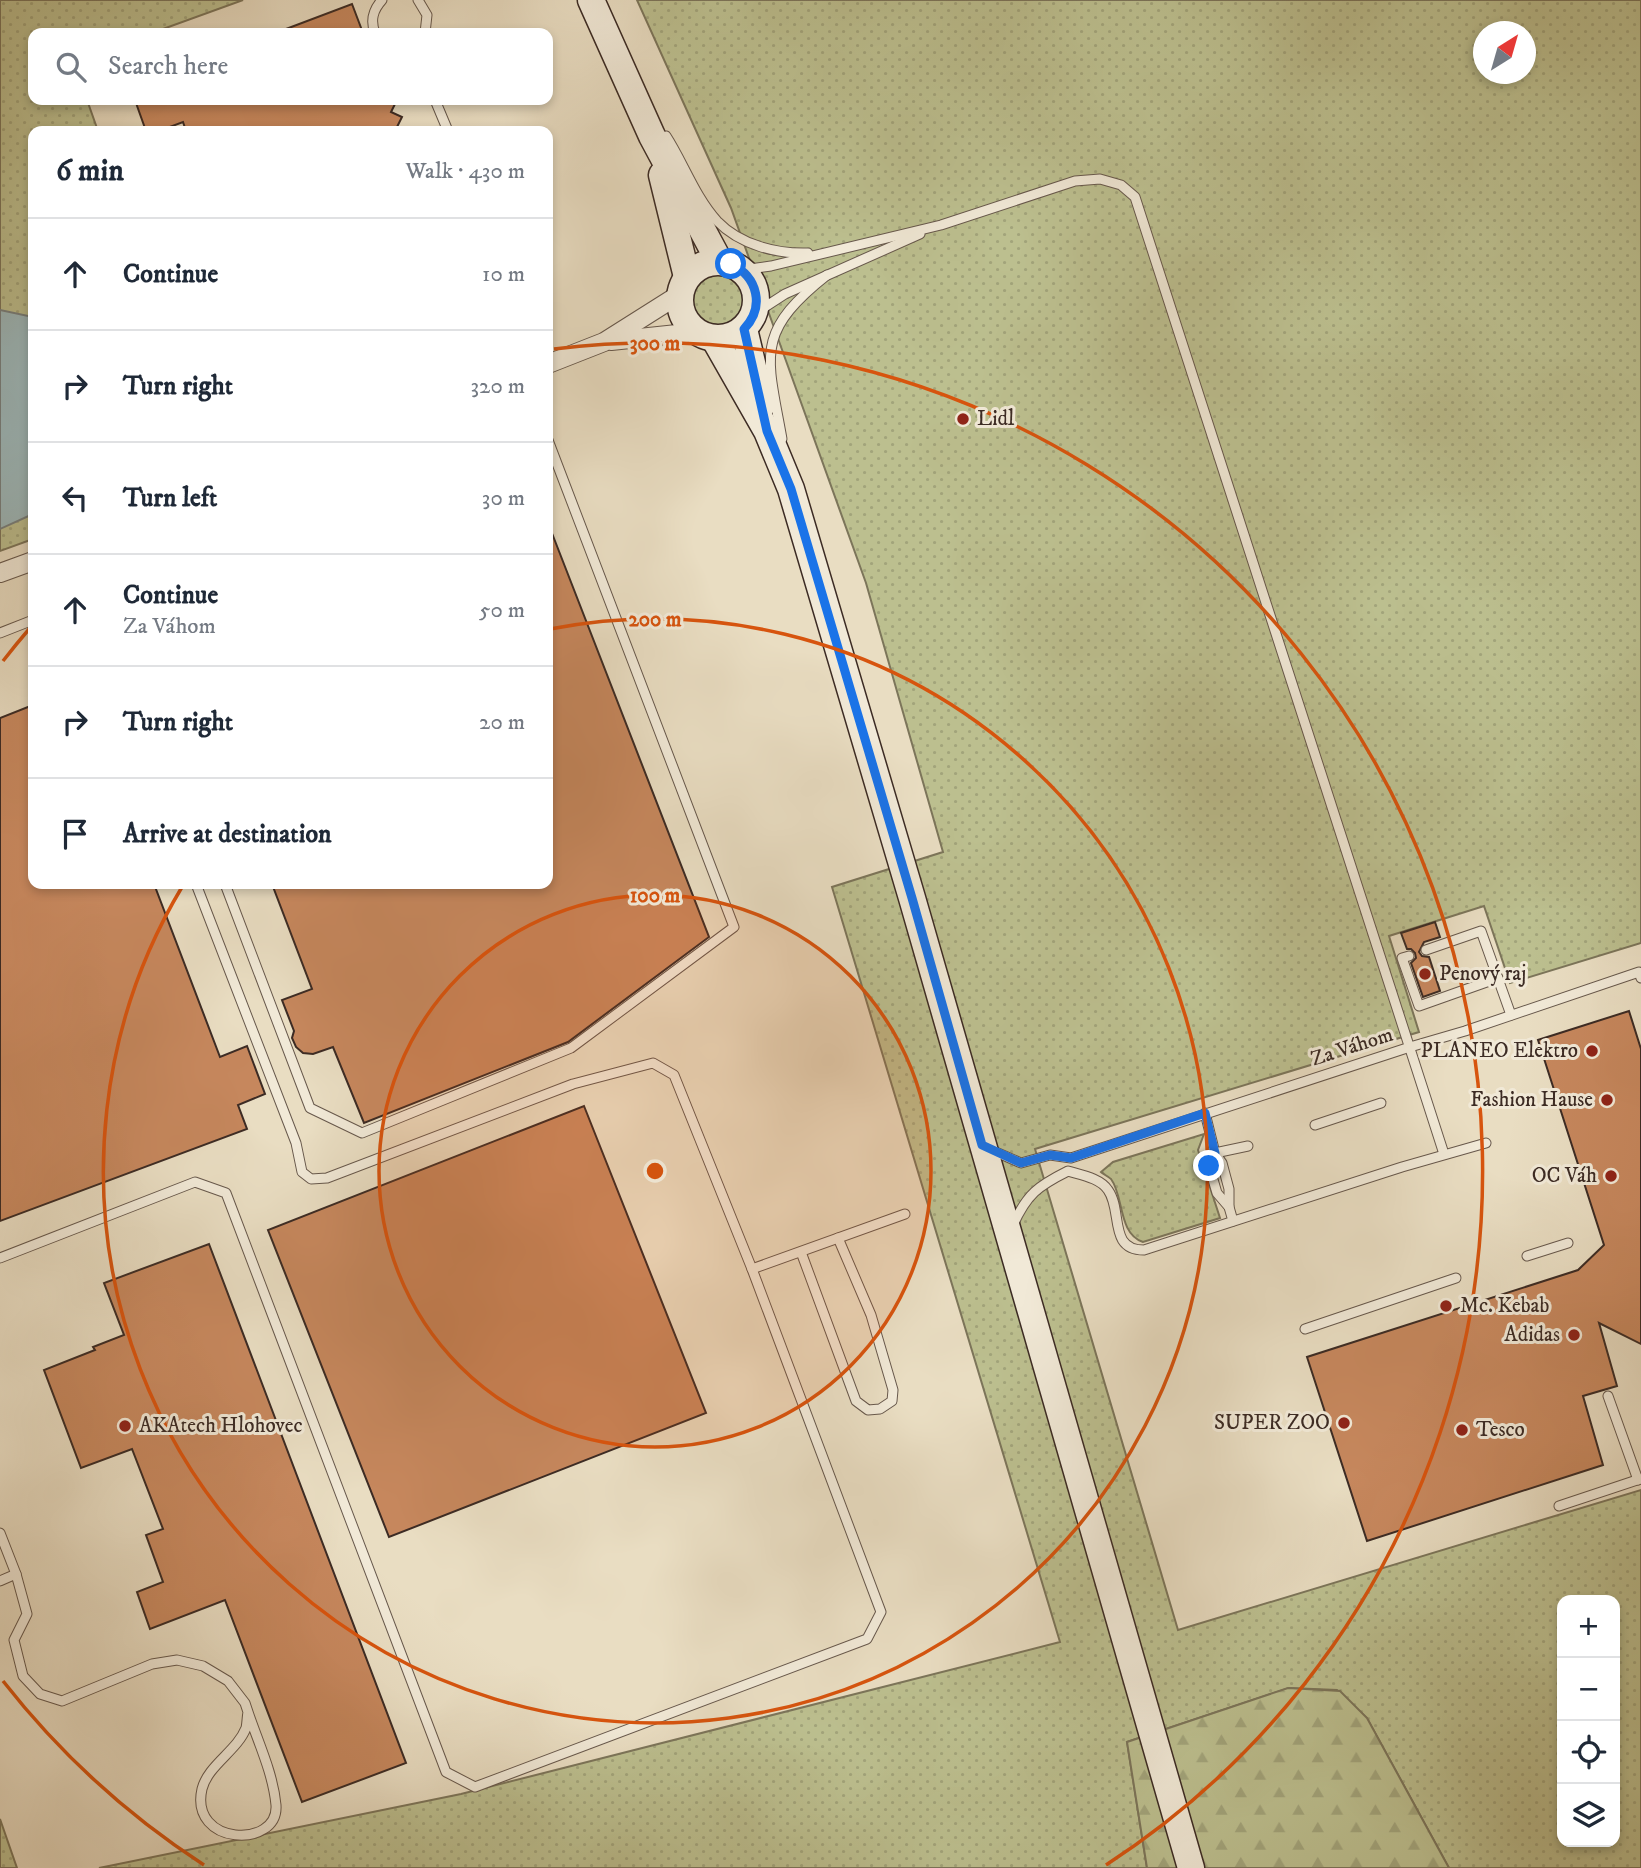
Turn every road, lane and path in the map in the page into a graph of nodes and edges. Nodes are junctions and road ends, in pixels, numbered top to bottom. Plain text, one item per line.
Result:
1 (382, 0) edge
2 (418, 0) edge
3 (591, 0) edge
4 (374, 28) edge
5 (426, 28) edge
6 (437, 105) edge
7 (447, 126) edge
8 (657, 129) junction
9 (941, 225) junction
10 (828, 252) junction
11 (731, 266) junction
12 (827, 275) junction
13 (684, 286) junction
14 (749, 322) junction
15 (705, 335) junction
16 (604, 342) junction
17 (553, 361) edge
18 (767, 431) junction
19 (553, 453) edge
20 (791, 489) junction
21 (28, 563) edge
22 (0, 573) edge
23 (28, 622) edge
24 (0, 633) edge
25 (198, 889) edge
26 (228, 889) edge
27 (1426, 950) dead end
28 (1409, 956) dead end
29 (1498, 978) junction
30 (1641, 978) edge
31 (1511, 1015) junction
32 (1410, 1047) junction
33 (1381, 1103) dead end
34 (1205, 1113) junction
35 (1315, 1125) dead end
36 (1486, 1143) dead end
37 (982, 1145) junction
38 (1248, 1146) dead end
39 (1215, 1153) junction
40 (1444, 1154) junction
41 (1071, 1158) junction
42 (1068, 1171) junction
43 (905, 1214) dead end
44 (1233, 1221) junction
45 (1009, 1236) junction
46 (838, 1238) junction
47 (1568, 1243) dead end
48 (801, 1252) junction
49 (1527, 1256) dead end
50 (0, 1258) edge
51 (752, 1269) junction
52 (1456, 1278) dead end
53 (1305, 1329) dead end
54 (1608, 1396) dead end
55 (1639, 1480) edge
56 (1559, 1506) dead end
57 (0, 1533) edge
58 (16, 1574) junction
59 (0, 1581) edge
60 (248, 1712) junction
61 (1191, 1868) edge

1 - 4 lane
2 - 5 lane
3 - 8 main road
6 - 7 lane
8 - 10 lane
8 - 11 main road
8 - 13 main road
9 - 10 lane
9 - 12 lane
9 - 32 lane
10 - 11 lane
11 - 13 main road
11 - 14 main road
12 - 14 lane
12 - 20 lane
13 - 15 main road
13 - 16 street
14 - 15 main road
14 - 18 main road
15 - 16 street
15 - 18 main road
16 - 17 street
18 - 20 main road
19 - 26 lane
20 - 37 main road
21 - 22 street
23 - 24 lane
25 - 51 lane
27 - 29 lane
28 - 29 lane
29 - 31 lane
30 - 31 lane, Za Váhom
31 - 32 lane, Za Váhom
32 - 34 lane, Za Váhom
32 - 40 lane
33 - 35 lane
34 - 39 lane
34 - 41 lane, Za Váhom
36 - 40 lane
37 - 41 lane, Za Váhom
37 - 45 main road
38 - 39 lane
39 - 44 lane
40 - 44 lane
41 - 42 lane
42 - 44 lane
42 - 45 lane
43 - 46 lane
45 - 61 main road
46 - 48 lane
46 - 48 lane
47 - 49 lane
48 - 51 lane
50 - 51 lane
52 - 53 lane
54 - 55 lane
55 - 56 lane
57 - 58 lane
58 - 59 lane
58 - 60 lane
60 - 60 lane

